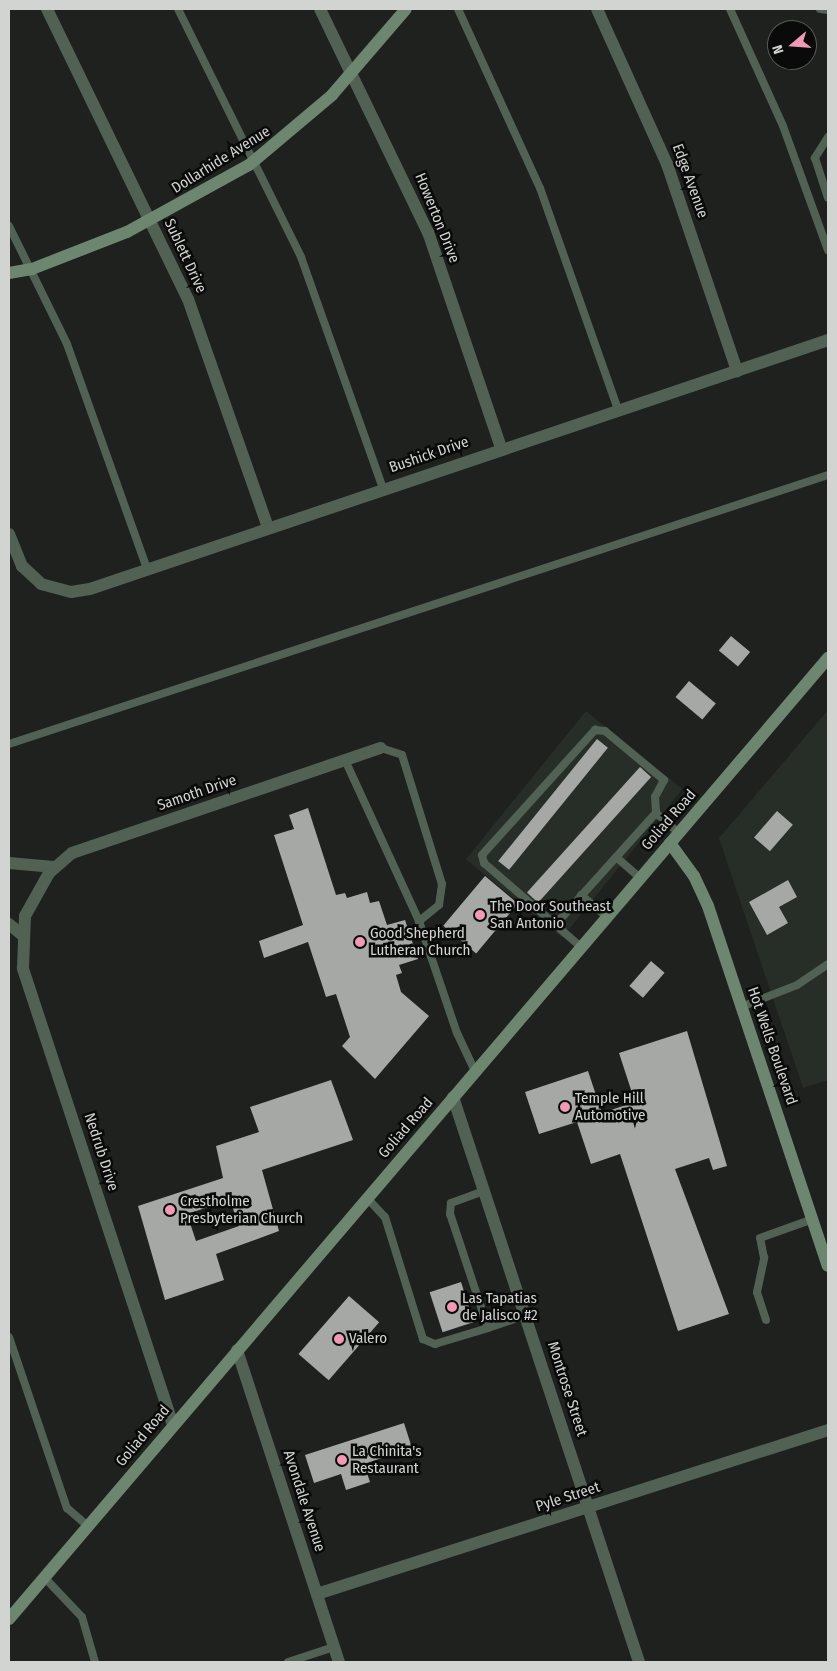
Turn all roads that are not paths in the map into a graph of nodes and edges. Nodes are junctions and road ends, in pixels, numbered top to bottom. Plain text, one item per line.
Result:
1 (47, 9) edge
2 (178, 9) edge
3 (320, 9) edge
4 (406, 9) edge
5 (458, 9) edge
6 (597, 9) edge
7 (730, 9) edge
8 (820, 9) edge
9 (828, 10) edge
10 (353, 72) junction
11 (828, 137) edge
12 (256, 159) junction
13 (828, 198) edge
14 (151, 221) junction
15 (9, 226) edge
16 (828, 250) edge
17 (32, 269) junction
18 (9, 272) edge
19 (828, 340) edge
20 (737, 371) junction
21 (618, 410) junction
22 (500, 448) junction
23 (828, 475) edge
24 (383, 488) junction
25 (268, 526) junction
26 (9, 534) edge
27 (147, 569) junction
28 (828, 658) edge
29 (9, 744) edge
30 (381, 748) joint
31 (346, 760) junction
32 (656, 813) junction
33 (679, 832) junction
34 (670, 843) junction
35 (616, 857) junction
36 (9, 863) edge
37 (54, 867) junction
38 (640, 878) junction
39 (38, 890) joint
40 (581, 895) junction
41 (607, 917) junction
42 (419, 921) junction
43 (9, 924) edge
44 (555, 924) junction
45 (22, 935) junction
46 (581, 947) junction
47 (828, 964) edge
48 (742, 1007) junction
49 (476, 1072) junction
50 (454, 1097) junction
51 (484, 1191) junction
52 (367, 1198) junction
53 (813, 1220) junction
54 (828, 1266) edge
55 (526, 1315) junction
56 (766, 1320) dead end
57 (488, 1328) junction
58 (9, 1337) edge
59 (237, 1350) junction
60 (173, 1425) junction
61 (828, 1430) edge
62 (589, 1507) junction
63 (88, 1526) junction
64 (44, 1577) junction
65 (317, 1594) junction
66 (9, 1619) edge
67 (334, 1647) junction
68 (96, 1662) edge
69 (288, 1662) edge
70 (339, 1662) edge
71 (639, 1662) edge

1 - 14 street, Sublett Drive
2 - 12 lane
3 - 10 street, Howerton Drive
4 - 10 main road, Dollarhide Avenue
5 - 21 lane
6 - 20 street, Edge Avenue
7 - 16 lane
8 - 9 lane
10 - 12 main road, Dollarhide Avenue
10 - 22 street, Howerton Drive
11 - 13 lane
12 - 14 main road, Dollarhide Avenue
12 - 24 lane
14 - 17 main road, Dollarhide Avenue
14 - 25 street, Sublett Drive
15 - 17 lane
17 - 18 main road, Dollarhide Avenue
17 - 27 lane
19 - 20 street, Bushick Drive
20 - 21 street, Bushick Drive
21 - 22 street, Bushick Drive
22 - 24 street, Bushick Drive
23 - 29 lane
24 - 25 street, Bushick Drive
25 - 27 street, Bushick Drive
26 - 27 street, Bushick Drive
28 - 33 main road, Goliad Road
30 - 31 street, Samoth Drive
30 - 42 lane
31 - 37 street, Samoth Drive
31 - 42 lane
32 - 33 lane
32 - 35 lane
32 - 44 lane
33 - 34 main road, Goliad Road
34 - 38 main road, Goliad Road
34 - 48 main road, Hot Wells Boulevard
35 - 38 lane
35 - 40 lane
36 - 37 street
37 - 39 street, Samoth Drive
38 - 41 main road, Goliad Road
39 - 45 street, Nedrub Drive
40 - 41 lane
40 - 44 lane
41 - 46 main road, Goliad Road
42 - 49 lane
43 - 45 street
44 - 46 lane
45 - 60 street, Nedrub Drive
46 - 49 main road, Goliad Road
47 - 48 lane
48 - 53 main road, Hot Wells Boulevard
49 - 50 main road, Goliad Road
50 - 51 street, Montrose Street
50 - 52 main road, Goliad Road
51 - 55 street, Montrose Street
51 - 57 lane
52 - 57 lane
52 - 59 main road, Goliad Road
53 - 54 main road, Hot Wells Boulevard
53 - 56 lane
55 - 57 lane
55 - 62 street, Montrose Street
58 - 63 lane
59 - 60 main road, Goliad Road
59 - 65 street, Avondale Avenue
60 - 63 main road, Goliad Road
61 - 62 street, Pyle Street
62 - 65 street, Pyle Street
62 - 71 street, Montrose Street
63 - 64 main road, Goliad Road
64 - 66 main road, Goliad Road
64 - 68 lane
65 - 67 street, Avondale Avenue
67 - 69 lane
67 - 70 street, Avondale Avenue

